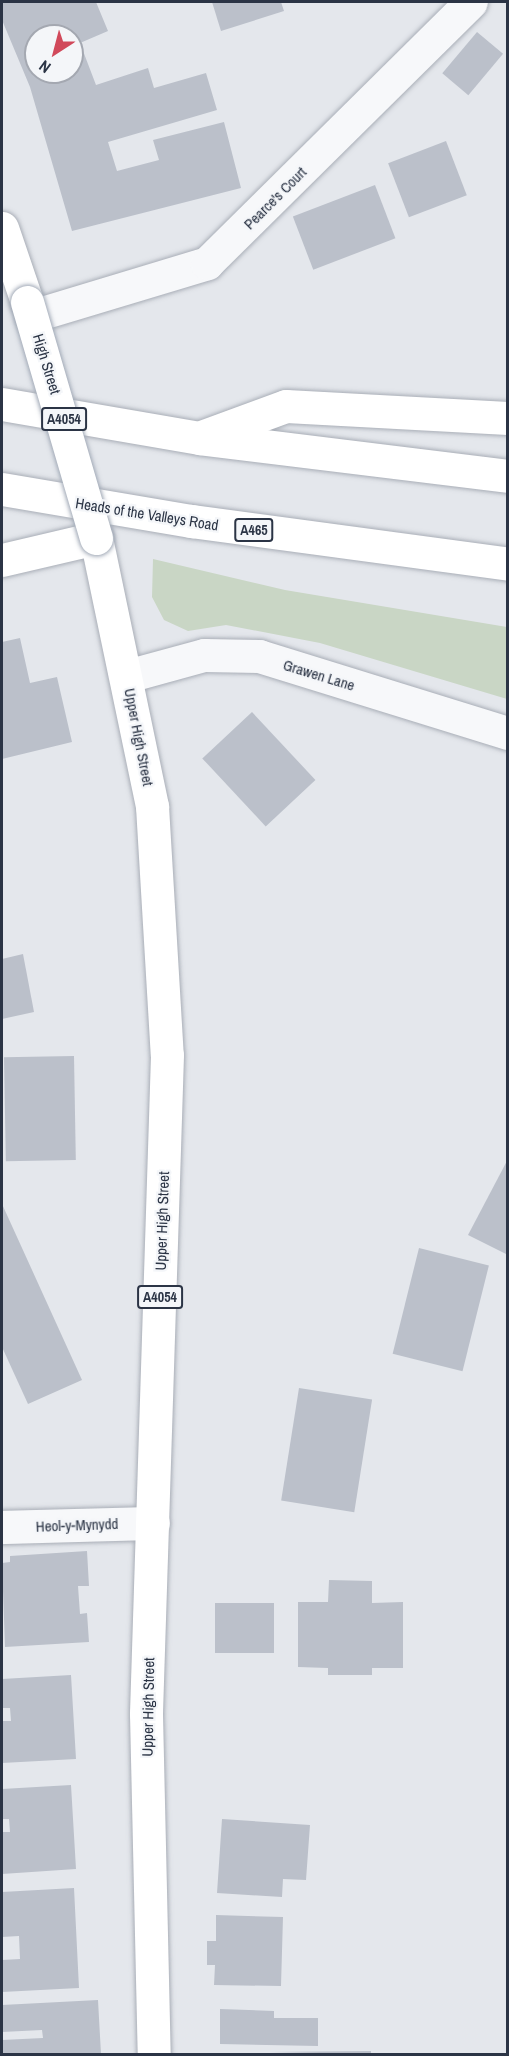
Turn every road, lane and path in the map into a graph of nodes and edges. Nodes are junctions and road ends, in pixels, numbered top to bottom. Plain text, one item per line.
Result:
1 (471, 2) edge
2 (2, 228) edge
3 (41, 308) junction
4 (2, 404) edge
5 (507, 418) edge
6 (199, 438) junction
7 (507, 476) edge
8 (2, 489) edge
9 (90, 542) junction
10 (2, 560) edge
11 (507, 564) edge
12 (127, 676) junction
13 (507, 733) edge
14 (153, 1523) junction
15 (2, 1527) edge
16 (154, 2055) edge

1 - 3 street, Pearce's Court
2 - 3 main road, High Street / A4054
3 - 9 main road, High Street / A4054, bridge
4 - 6 main road
5 - 6 main road
6 - 7 main road
8 - 11 main road, Heads of the Valleys Road / A465
9 - 10 main road
9 - 12 main road, Upper High Street / A4054
12 - 13 street, Grawen Lane
12 - 14 main road, Upper High Street / A4054
14 - 15 street, Heol-y-Mynydd
14 - 16 main road, Upper High Street / A4054

